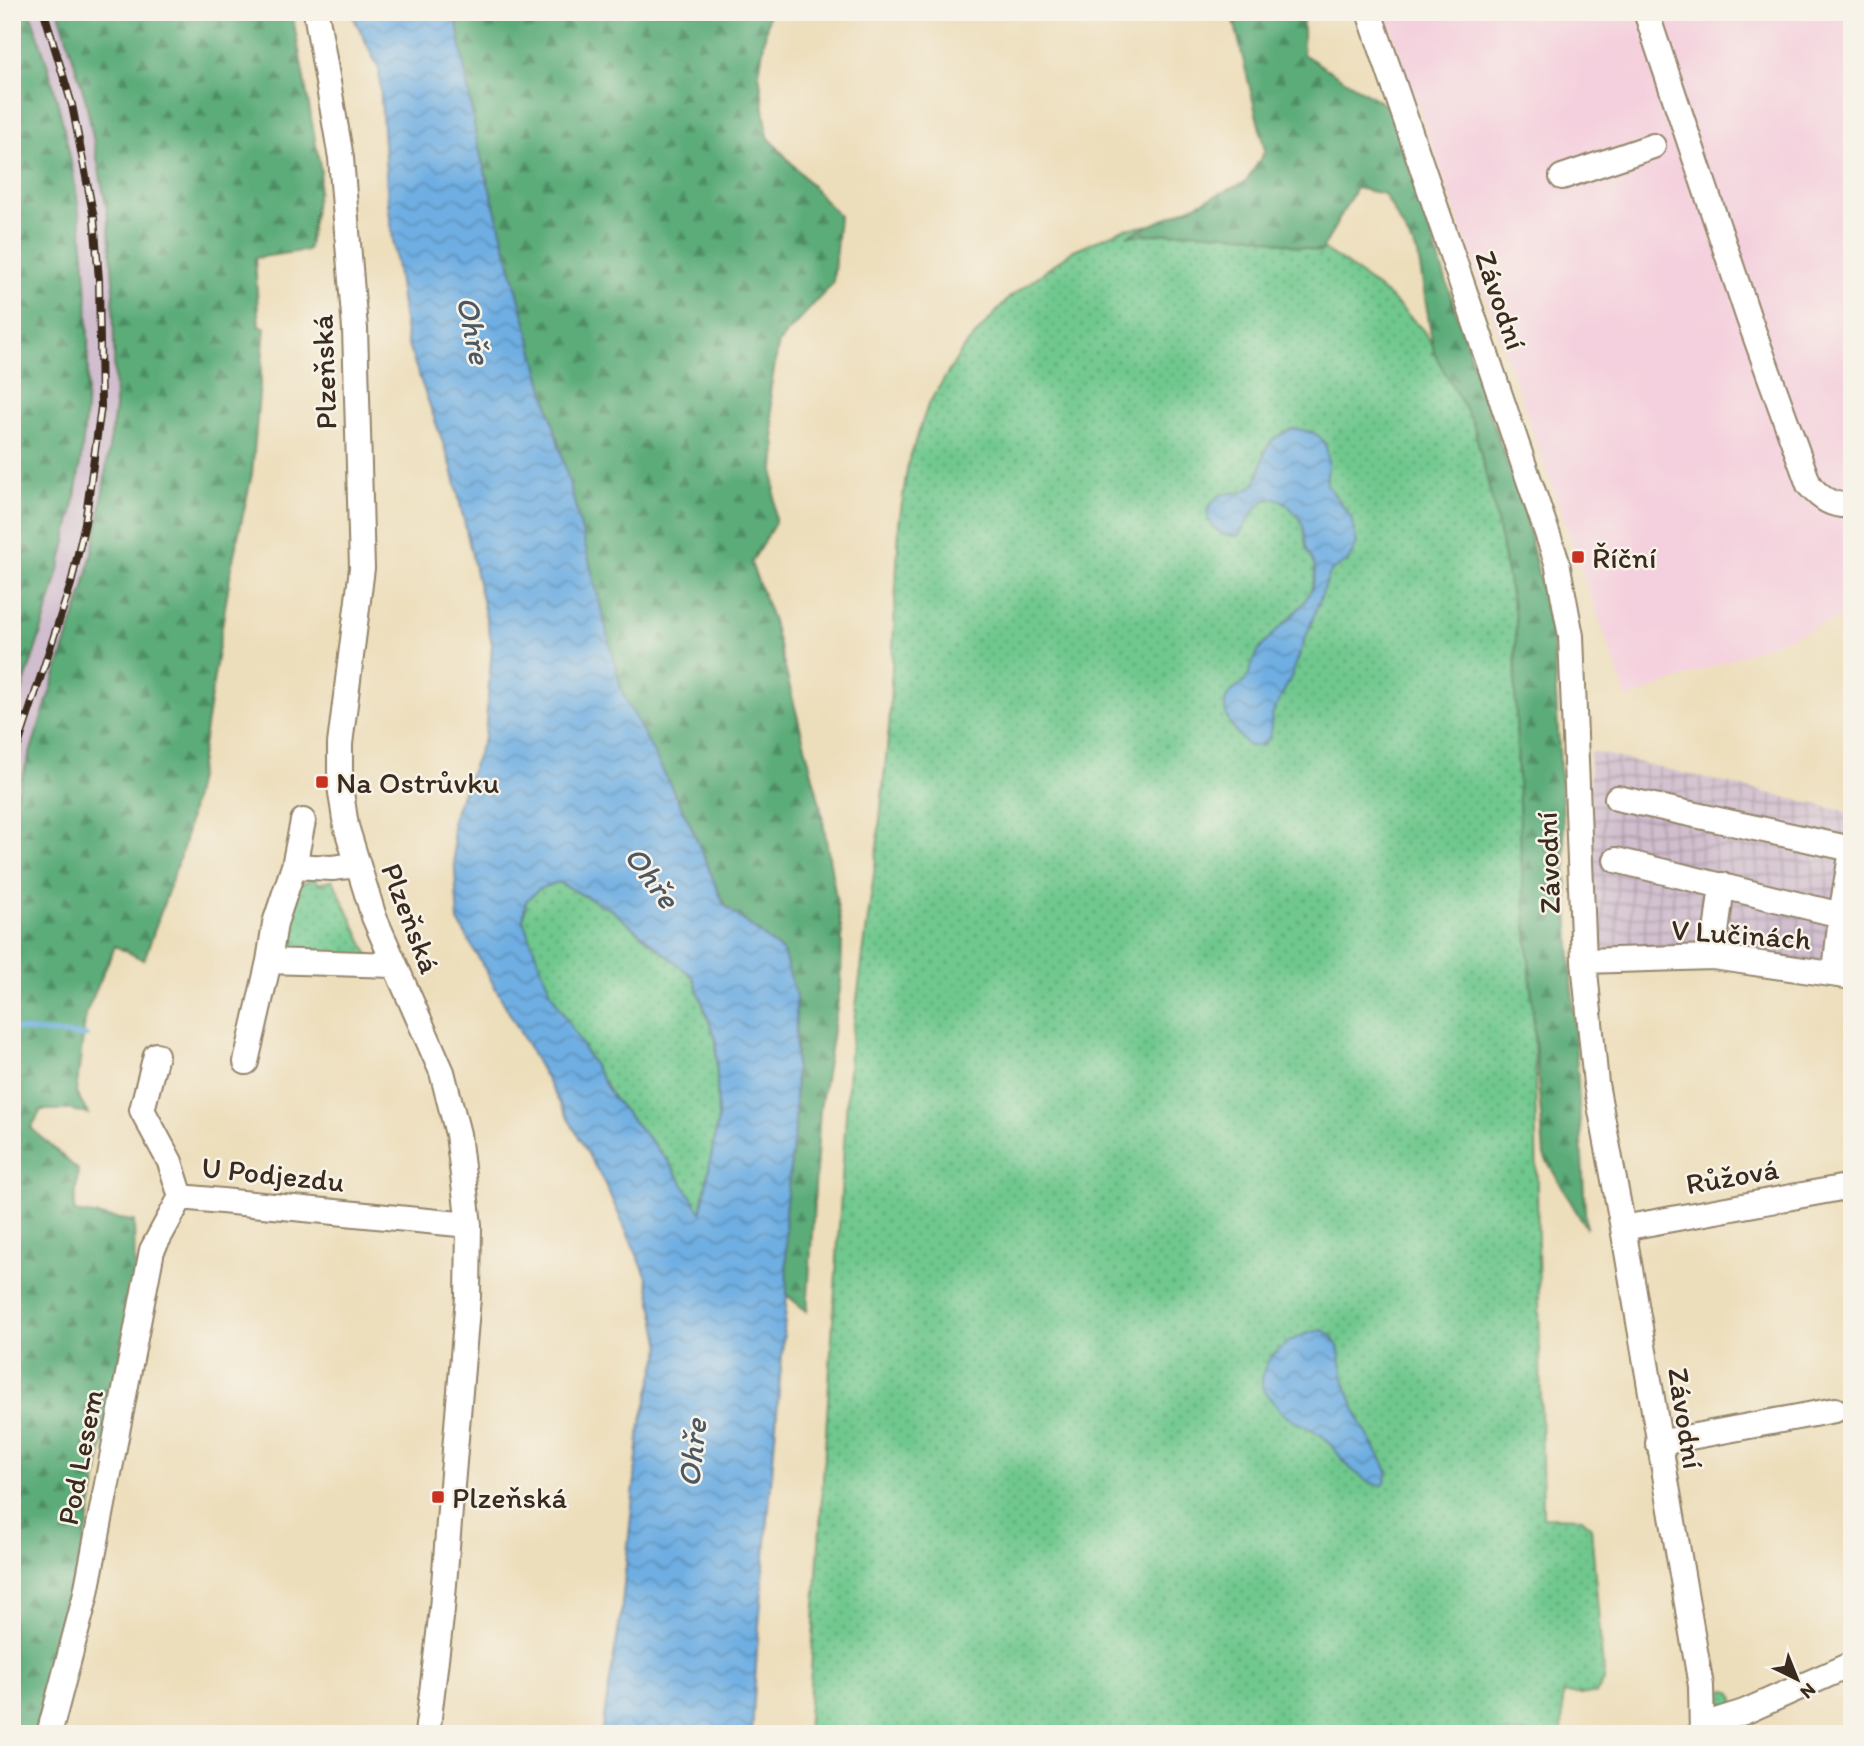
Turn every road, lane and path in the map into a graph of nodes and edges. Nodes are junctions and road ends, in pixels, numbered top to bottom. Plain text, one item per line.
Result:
1 (316, 12) edge
2 (1369, 12) edge
3 (1646, 12) edge
4 (1653, 146) dead end
5 (1562, 177) dead end
6 (1852, 505) edge
7 (1617, 798) dead end
8 (303, 821) dead end
9 (1852, 849) edge
10 (1616, 860) dead end
11 (356, 865) junction
12 (294, 866) junction
13 (1722, 885) junction
14 (1841, 915) junction
15 (1713, 957) junction
16 (269, 961) junction
17 (1584, 961) junction
18 (393, 965) junction
19 (1843, 975) edge
20 (156, 1055) dead end
21 (246, 1062) dead end
22 (1852, 1186) edge
23 (181, 1197) junction
24 (469, 1225) junction
25 (1623, 1228) junction
26 (1835, 1410) dead end
27 (1658, 1443) junction
28 (1852, 1664) edge
29 (1703, 1729) edge
30 (49, 1734) edge
31 (427, 1734) edge

1 - 11 street, Plzeňská
2 - 17 street, Závodní
3 - 6 street
4 - 5 street
7 - 9 street
8 - 12 street
9 - 14 street
10 - 13 street
11 - 12 street
11 - 18 street, Plzeňská
12 - 16 street
13 - 14 street
13 - 15 street
14 - 19 street
15 - 17 street, V Lučinách
15 - 19 street, V Lučinách
16 - 18 street
16 - 21 street
17 - 25 street, Závodní
18 - 24 street, Plzeňská
20 - 23 street, U Podjezdu
22 - 25 street, Růžová
23 - 24 street, U Podjezdu
23 - 30 street, Pod Lesem
24 - 31 street, Plzeňská
25 - 27 street, Závodní
26 - 27 street
27 - 29 street, Závodní
28 - 29 street

